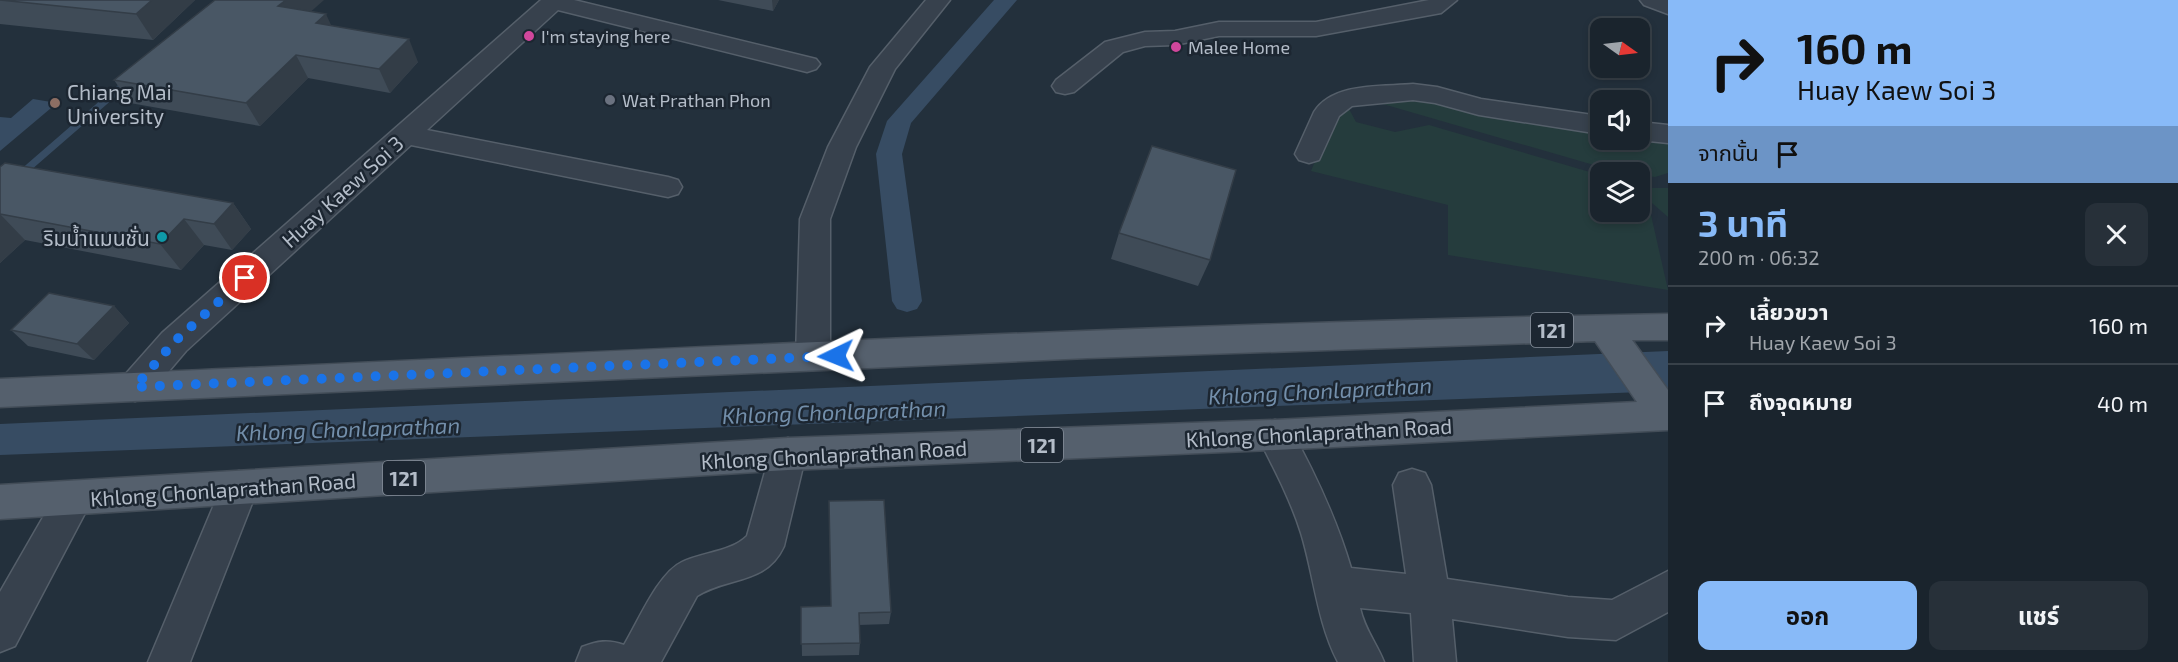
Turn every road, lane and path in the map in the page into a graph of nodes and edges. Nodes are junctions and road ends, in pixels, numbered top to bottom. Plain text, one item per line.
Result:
1 (938, 0) edge
2 (1445, 0) edge
3 (554, 1) edge
4 (807, 64) dead end
5 (1065, 86) dead end
6 (1590, 124) edge
7 (1650, 131) edge
8 (1668, 134) edge
9 (405, 135) junction
10 (1309, 154) dead end
11 (668, 188) dead end
12 (1668, 327) edge
13 (1610, 336) junction
14 (813, 357) junction
15 (135, 387) junction
16 (0, 393) edge
17 (1662, 409) edge
18 (1275, 435) junction
19 (788, 454) junction
20 (1413, 485) dead end
21 (239, 488) junction
22 (74, 498) junction
23 (0, 502) edge
24 (1335, 586) junction
25 (1668, 590) edge
26 (1430, 596) junction
27 (0, 632) edge
28 (169, 662) edge
29 (597, 662) edge
30 (613, 662) edge
31 (638, 662) edge
32 (1363, 662) edge
33 (1435, 662) edge

1 - 14 street
2 - 5 street
3 - 4 street
3 - 9 street, Huay Kaew Soi 3
6 - 10 street
7 - 8 street
9 - 11 street
9 - 15 street, Huay Kaew Soi 3
12 - 13 main road, 121
13 - 14 main road, 121
13 - 17 main road
14 - 15 main road, 121
15 - 16 main road, 121
17 - 18 main road, Khlong Chonlaprathan Road / 121
18 - 19 main road, Khlong Chonlaprathan Road / 121
18 - 24 street
19 - 21 main road, Khlong Chonlaprathan Road / 121
19 - 31 street
20 - 26 street
21 - 22 main road, Khlong Chonlaprathan Road / 121
21 - 28 street
22 - 23 main road, Khlong Chonlaprathan Road / 121
22 - 27 street
24 - 26 street
24 - 32 street
25 - 26 street
26 - 33 street
29 - 30 street

